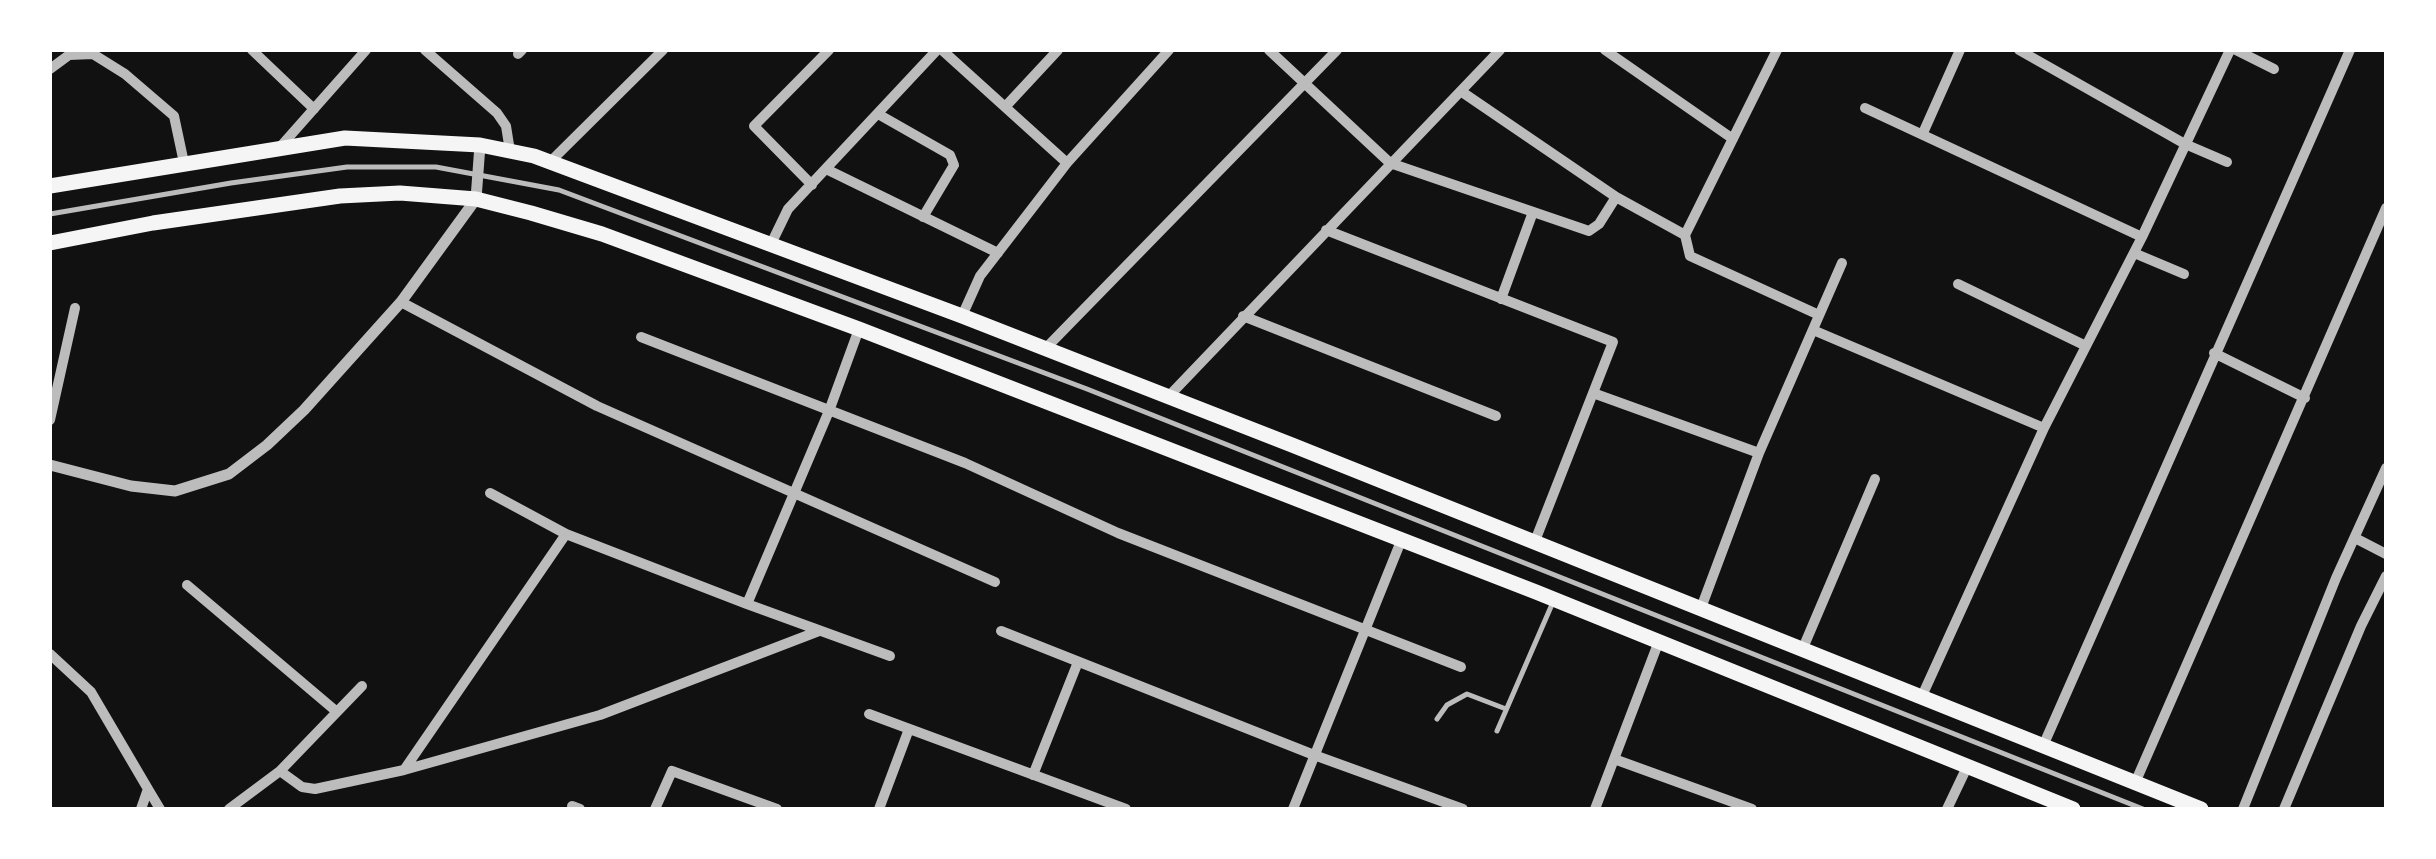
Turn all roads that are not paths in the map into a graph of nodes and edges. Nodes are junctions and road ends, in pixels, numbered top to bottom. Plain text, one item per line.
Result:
1 (252, 50) edge
2 (366, 50) edge
3 (425, 50) edge
4 (663, 50) edge
5 (828, 50) edge
6 (940, 50) edge
7 (1058, 50) edge
8 (1169, 50) edge
9 (1269, 50) edge
10 (1336, 50) edge
11 (1500, 50) edge
12 (1605, 50) edge
13 (1777, 50) edge
14 (1960, 50) edge
15 (2233, 50) edge
16 (2350, 50) edge
17 (2027, 52) edge
18 (50, 69) edge
19 (2274, 69) dead end
20 (1304, 83) junction
21 (1462, 92) junction
22 (1005, 107) junction
23 (1866, 108) dead end
24 (314, 109) junction
25 (878, 114) junction
26 (1923, 134) junction
27 (1732, 140) junction
28 (2185, 144) junction
29 (282, 146) junction
30 (480, 146) junction
31 (510, 150) junction
32 (550, 162) junction
33 (2227, 162) dead end
34 (184, 163) junction
35 (1067, 163) junction
36 (1390, 163) junction
37 (826, 169) junction
38 (478, 173) junction
39 (812, 184) junction
40 (50, 186) edge
41 (1616, 197) junction
42 (476, 200) junction
43 (2386, 208) edge
44 (1533, 212) junction
45 (50, 214) edge
46 (923, 216) junction
47 (1326, 230) junction
48 (1686, 235) junction
49 (2142, 237) junction
50 (50, 244) edge
51 (771, 244) junction
52 (998, 253) junction
53 (2134, 253) junction
54 (1842, 264) dead end
55 (2184, 274) dead end
56 (1958, 284) dead end
57 (1501, 298) junction
58 (401, 302) junction
59 (75, 308) dead end
60 (962, 316) junction
61 (1244, 316) junction
62 (1819, 316) junction
63 (858, 329) junction
64 (1813, 330) junction
65 (641, 337) dead end
66 (2086, 346) junction
67 (1045, 349) junction
68 (2214, 354) junction
69 (1594, 393) junction
70 (1168, 397) junction
71 (2305, 398) junction
72 (829, 411) junction
73 (1496, 416) dead end
74 (50, 420) edge
75 (2044, 428) junction
76 (1759, 453) junction
77 (50, 465) edge
78 (2386, 468) edge
79 (1875, 479) dead end
80 (490, 492) dead end
81 (796, 492) junction
82 (566, 534) junction
83 (2355, 538) junction
84 (1400, 541) junction
85 (1535, 541) junction
86 (2386, 554) edge
87 (2386, 576) edge
88 (994, 582) dead end
89 (187, 585) dead end
90 (1554, 599) junction
91 (747, 604) junction
92 (1701, 608) junction
93 (1364, 628) junction
94 (819, 630) junction
95 (1002, 631) dead end
96 (1659, 641) junction
97 (1804, 648) junction
98 (50, 654) edge
99 (890, 656) dead end
100 (1078, 662) junction
101 (1461, 667) dead end
102 (362, 686) dead end
103 (1922, 696) junction
104 (1506, 709) junction
105 (337, 712) junction
106 (870, 714) dead end
107 (1437, 719) dead end
108 (909, 728) junction
109 (1497, 731) dead end
110 (2043, 746) junction
111 (1314, 756) junction
112 (1614, 759) junction
113 (1966, 767) junction
114 (404, 770) junction
115 (280, 771) junction
116 (1033, 775) junction
117 (2135, 783) junction
118 (148, 789) junction
119 (142, 809) edge
120 (160, 809) edge
121 (229, 809) edge
122 (655, 809) edge
123 (777, 809) edge
124 (879, 809) edge
125 (1126, 809) edge
126 (1293, 809) edge
127 (1463, 809) edge
128 (1595, 809) edge
129 (1752, 809) edge
130 (1947, 809) edge
131 (2073, 809) edge
132 (2143, 809) edge
133 (2201, 809) edge
134 (2242, 809) edge
135 (2284, 809) edge

1 - 24 street
2 - 24 street
3 - 31 street
4 - 32 street
5 - 39 street
6 - 22 street
6 - 25 street
7 - 22 street
8 - 35 street
9 - 20 street
10 - 20 street
11 - 21 street
12 - 27 street
13 - 27 street
14 - 26 street
15 - 19 street
15 - 28 street
16 - 68 street
17 - 28 street
18 - 34 street
20 - 36 street
20 - 67 street
21 - 36 street
21 - 41 street
22 - 35 street
23 - 26 street
24 - 29 street
25 - 37 street
25 - 46 street
26 - 49 street
27 - 48 street
28 - 33 street
28 - 49 street
29 - 30 main road
29 - 34 main road
30 - 31 main road
30 - 38 street
31 - 32 main road
32 - 51 main road
34 - 40 main road
35 - 52 street
36 - 44 street
36 - 47 street
37 - 39 street
37 - 46 street
38 - 42 street
38 - 45 lane
38 - 132 lane
39 - 51 street
41 - 44 street
41 - 48 street
42 - 50 main road
42 - 58 street
42 - 63 main road
43 - 71 street
44 - 57 street
46 - 52 street
47 - 57 street
47 - 61 street
48 - 62 street
49 - 53 street
51 - 60 main road
52 - 60 street
53 - 55 street
53 - 66 street
54 - 62 street
56 - 66 street
57 - 69 street
58 - 77 street
58 - 81 street
59 - 74 street
60 - 67 main road
61 - 70 street
61 - 73 street
62 - 64 street
63 - 72 street
63 - 84 main road
64 - 75 street
64 - 76 street
65 - 72 street
66 - 75 street
67 - 70 main road
68 - 71 street
68 - 110 street
69 - 76 street
69 - 85 street
70 - 85 main road
71 - 117 street
72 - 81 street
72 - 93 street
75 - 103 street
76 - 92 street
78 - 83 street
79 - 97 street
80 - 82 street
81 - 88 street
81 - 91 street
82 - 91 street
82 - 114 street
83 - 86 street
83 - 134 street
84 - 90 main road
84 - 93 street
85 - 92 main road
87 - 135 street
89 - 105 street
90 - 96 main road
90 - 104 lane
91 - 94 street
92 - 97 main road
93 - 101 street
93 - 111 street
94 - 99 street
94 - 114 street
95 - 100 street
96 - 112 street
96 - 113 main road
97 - 103 main road
98 - 118 street
100 - 111 street
100 - 116 street
102 - 105 street
103 - 110 main road
104 - 107 lane
104 - 109 lane
105 - 115 street
106 - 108 street
108 - 116 street
108 - 124 street
110 - 117 main road
111 - 126 street
111 - 127 street
112 - 128 street
112 - 129 street
113 - 130 street
113 - 131 main road
114 - 115 street
115 - 121 street
116 - 125 street
117 - 133 main road
118 - 119 street
118 - 120 street
122 - 123 street

